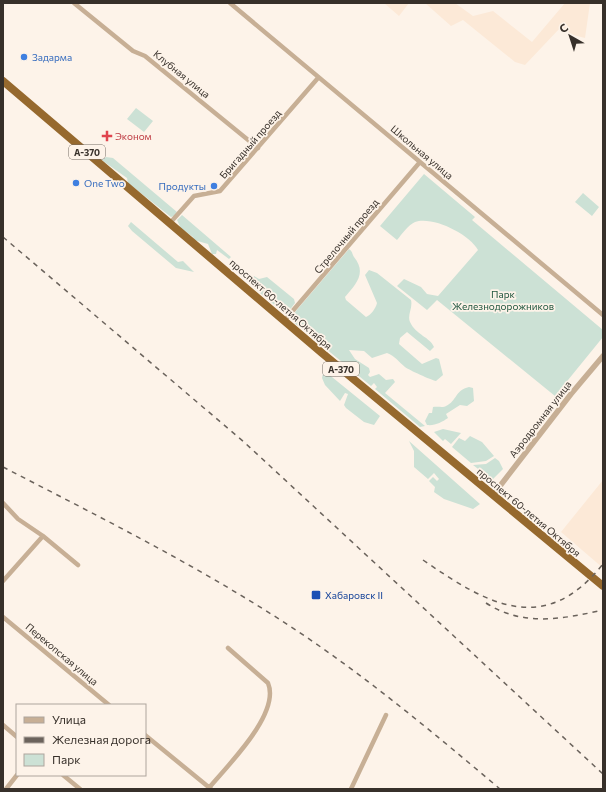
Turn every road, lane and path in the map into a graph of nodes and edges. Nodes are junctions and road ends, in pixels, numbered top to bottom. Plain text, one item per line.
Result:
1 (74, 3) edge
2 (230, 3) edge
3 (318, 78) junction
4 (3, 81) edge
5 (258, 148) junction
6 (420, 162) junction
7 (170, 223) junction
8 (603, 315) edge
9 (284, 321) junction
10 (603, 356) edge
11 (493, 495) junction
12 (3, 503) edge
13 (43, 536) junction
14 (78, 566) dead end
15 (3, 581) edge
16 (603, 586) edge
17 (3, 617) edge
18 (228, 648) dead end
19 (108, 704) edge
20 (386, 715) dead end
21 (3, 725) edge
22 (146, 735) edge
23 (16, 736) edge
24 (16, 776) edge
25 (64, 776) edge
26 (209, 788) edge
27 (6, 789) edge
28 (80, 789) edge
29 (351, 789) edge

1 - 5 street, Клубная улица
2 - 3 street, Школьная улица
3 - 5 street, Бригадный проезд
3 - 6 street, Школьная улица
4 - 7 highway, проспект 60-летия Октября / А-370
5 - 7 street, Бригадный проезд
6 - 8 street, Школьная улица
6 - 9 street, Стрелочный проезд
7 - 9 highway, проспект 60-летия Октября / А-370
9 - 11 highway, проспект 60-летия Октября / А-370
10 - 11 street, Аэродромная улица
11 - 16 highway, проспект 60-летия Октября / А-370
12 - 13 street
13 - 14 street
13 - 15 street
17 - 19 street, Перекопская улица
18 - 26 street
20 - 29 street
21 - 23 street
22 - 26 street
24 - 27 street
25 - 28 street

